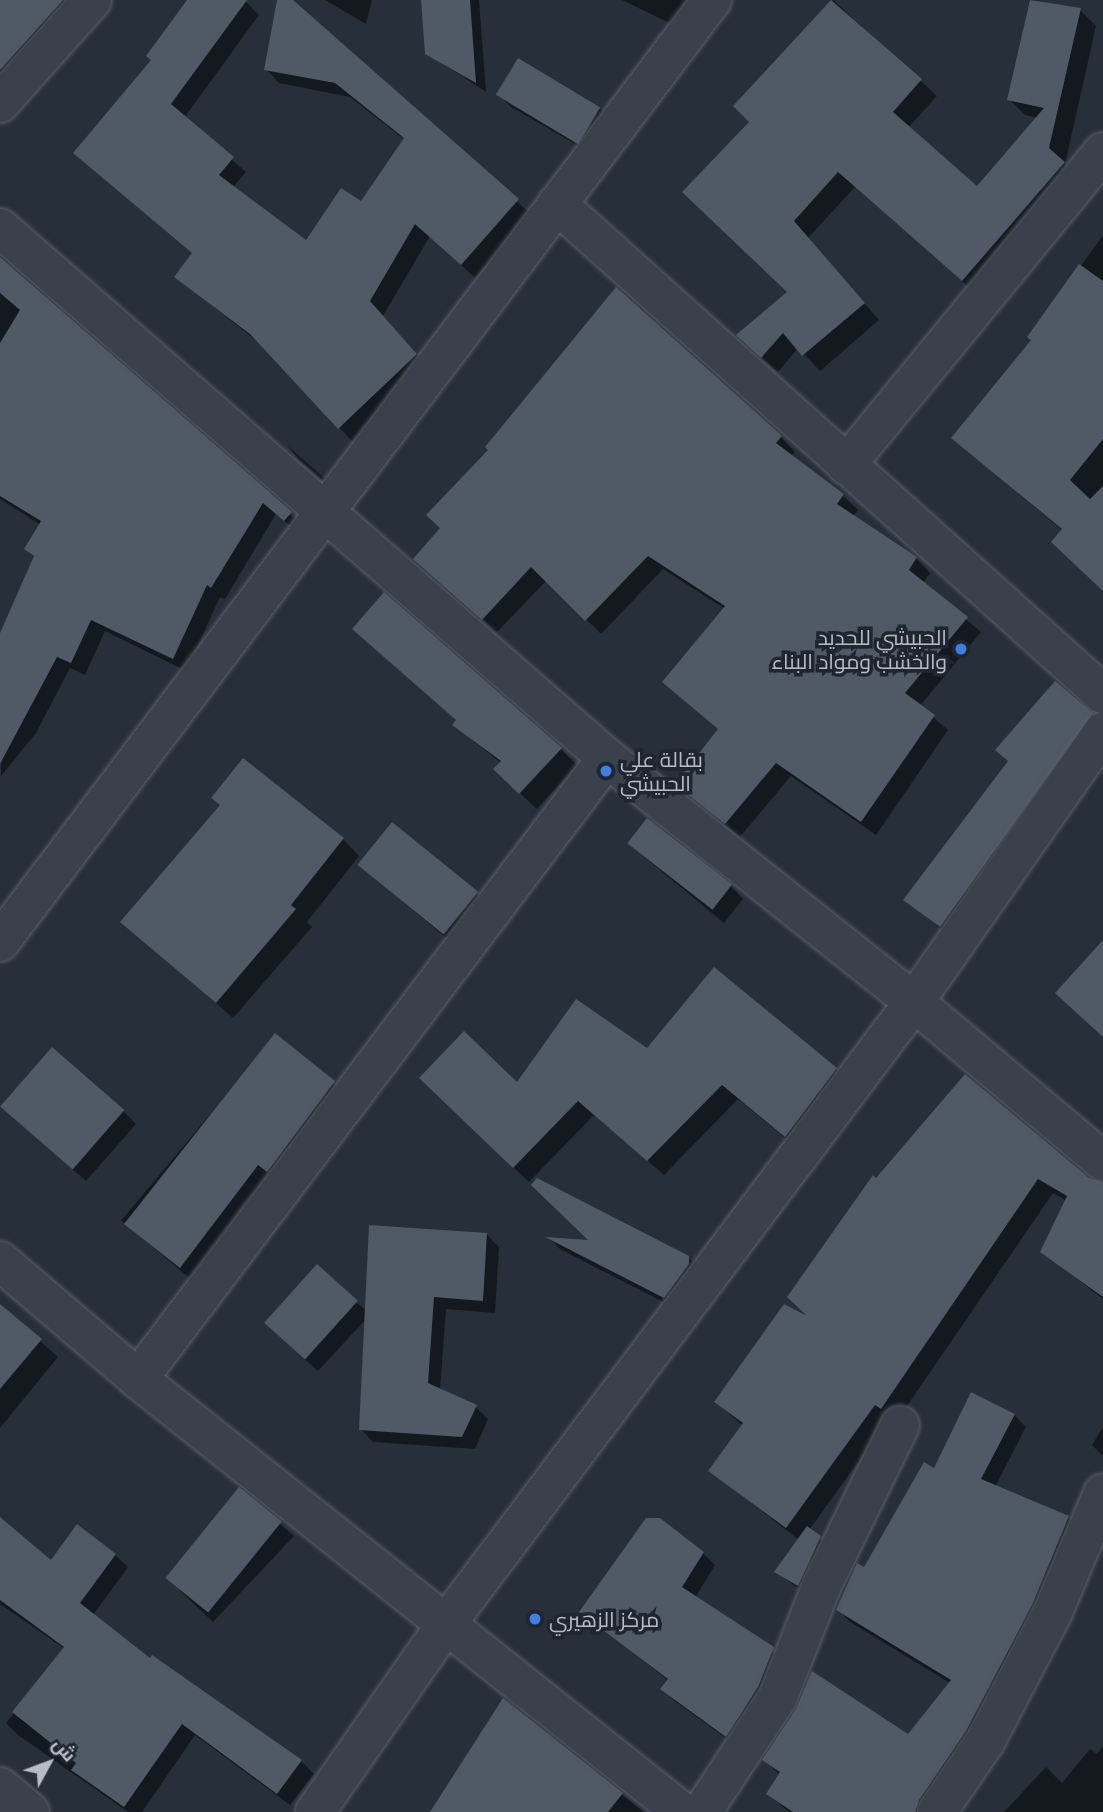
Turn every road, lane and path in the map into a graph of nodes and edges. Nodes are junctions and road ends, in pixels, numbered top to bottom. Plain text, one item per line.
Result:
1 (92, 0) edge
2 (712, 0) edge
3 (0, 103) edge
4 (1103, 152) edge
5 (557, 204) junction
6 (0, 228) edge
7 (846, 465) junction
8 (327, 509) junction
9 (1103, 694) edge
10 (1103, 732) edge
11 (607, 758) junction
12 (0, 942) edge
13 (914, 1002) junction
14 (1103, 1161) edge
15 (0, 1261) edge
16 (138, 1379) junction
17 (900, 1425) dead end
18 (1103, 1493) edge
19 (444, 1627) junction
20 (0, 1787) edge
21 (30, 1812) edge
22 (315, 1812) edge
23 (682, 1812) edge
24 (702, 1812) edge
25 (937, 1812) edge

1 - 3 street
2 - 5 street
4 - 7 street
5 - 7 street
5 - 8 street
6 - 8 street
7 - 9 street
8 - 11 street
8 - 12 street
10 - 13 street
11 - 13 street
11 - 16 street
13 - 14 street
13 - 19 street
15 - 16 street
16 - 19 street
17 - 24 street
18 - 25 street
19 - 22 street
19 - 23 street
20 - 21 street

